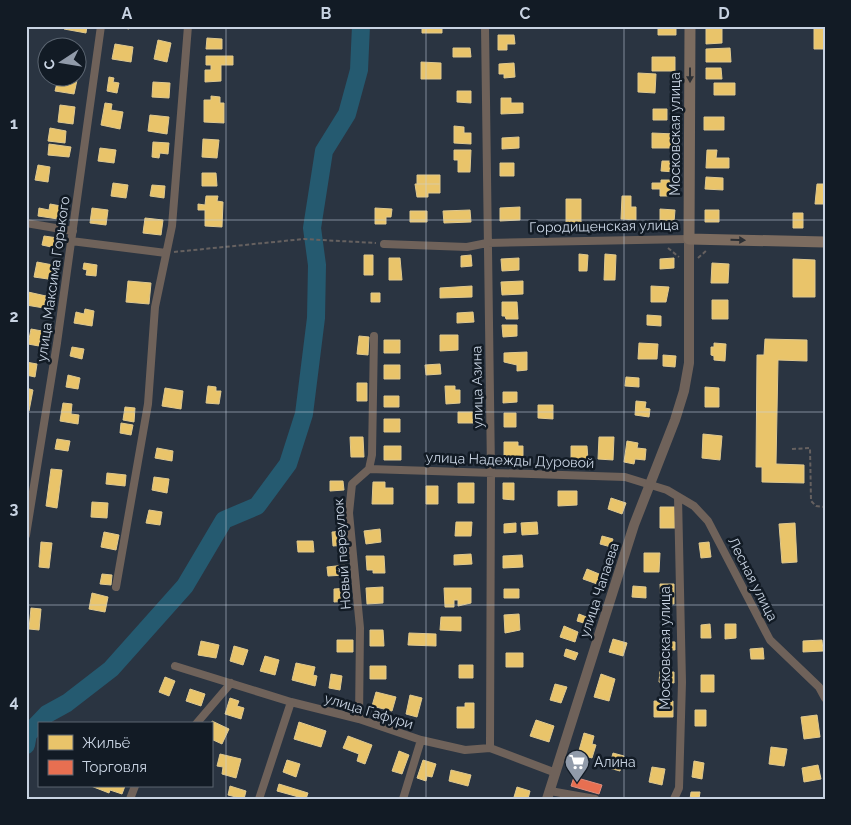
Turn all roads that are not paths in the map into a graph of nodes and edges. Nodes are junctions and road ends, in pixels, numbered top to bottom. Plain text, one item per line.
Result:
1 (101, 26) edge
2 (188, 26) edge
3 (486, 26) edge
4 (690, 26) edge
5 (26, 223) edge
6 (73, 231) junction
7 (689, 240) junction
8 (71, 241) junction
9 (825, 242) edge
10 (384, 244) road end
11 (487, 244) junction
12 (166, 253) junction
13 (374, 336) dead end
14 (684, 391) joint
15 (369, 469) junction
16 (490, 471) junction
17 (649, 483) junction
18 (678, 497) junction
19 (26, 535) edge
20 (116, 588) dead end
21 (175, 666) dead end
22 (231, 683) junction
23 (825, 698) edge
24 (291, 702) junction
25 (359, 719) junction
26 (198, 722) edge
27 (420, 740) junction
28 (490, 748) junction
29 (556, 773) junction
30 (548, 795) edge
31 (260, 799) edge
32 (403, 799) edge
33 (595, 799) edge
34 (674, 799) edge

1 - 6 street, улица Максима Горького
2 - 12 street
3 - 11 street, улица Азина
4 -> 7 main road, Московская улица
5 - 6 street
6 - 8 street, улица Максима Горького
7 -> 9 main road, Городищенская улица
7 - 11 street, Городищенская улица
7 - 14 street, Московская улица
8 - 12 street
8 - 19 street, улица Максима Горького
10 - 11 street, Городищенская улица
11 - 16 street, улица Азина
12 - 20 street
13 - 15 street
14 - 17 street, улица Чапаева
15 - 16 street, улица Надежды Дуровой
15 - 25 street, Новый переулок
16 - 17 street, улица Надежды Дуровой
16 - 28 street, улица Азина
17 - 18 street, Лесная улица
17 - 29 street, улица Чапаева
18 - 23 street, Лесная улица
18 - 34 street, Московская улица
21 - 22 street, улица Гафури
22 - 24 street, улица Гафури
22 - 26 street
24 - 25 street, улица Гафури
24 - 31 street
25 - 27 street, улица Гафури
27 - 28 street, улица Гафури
27 - 32 street
28 - 29 street, улица Гафури
29 - 30 street, улица Чапаева
30 - 33 street

